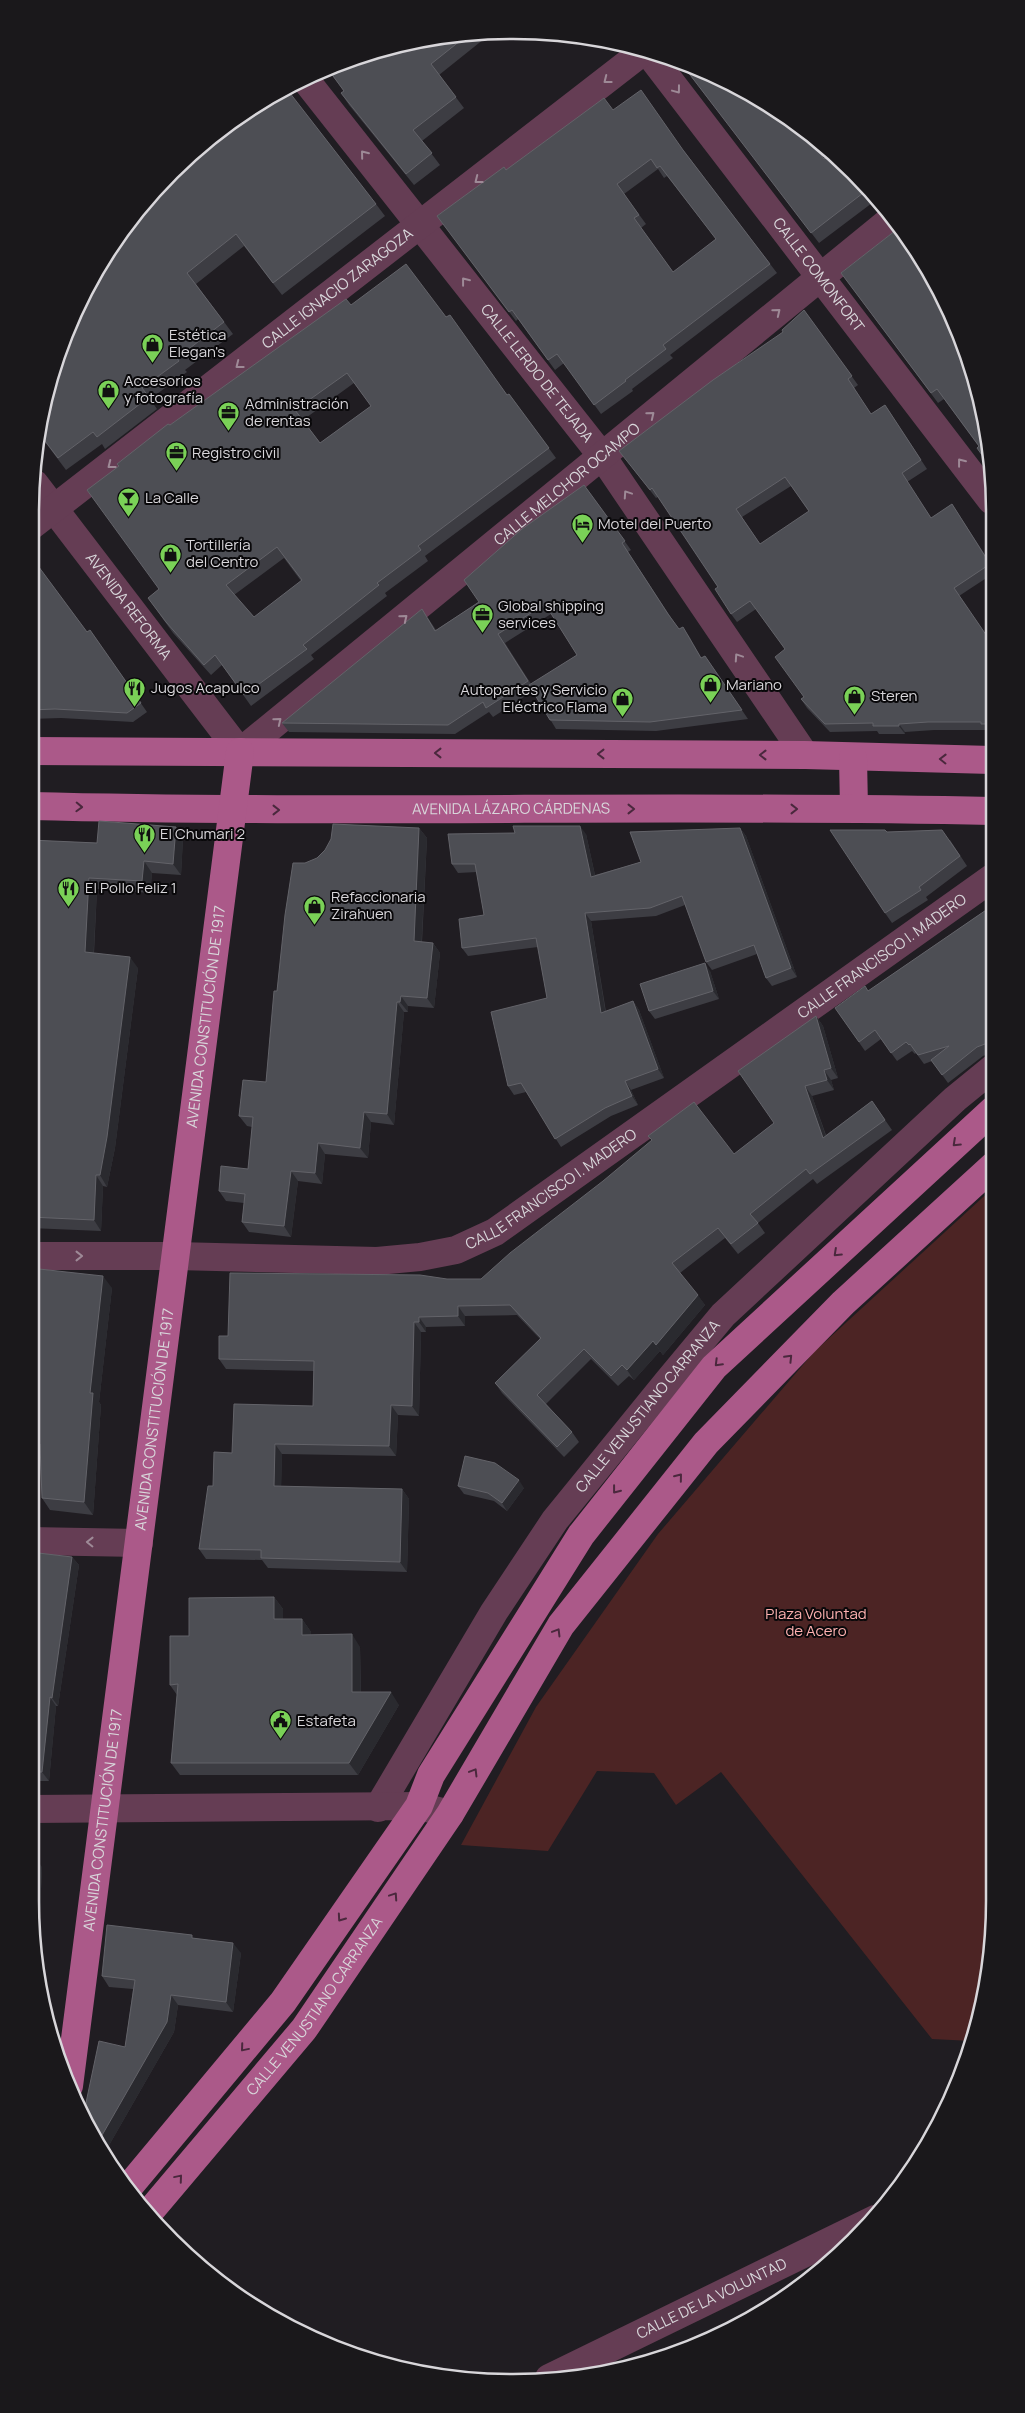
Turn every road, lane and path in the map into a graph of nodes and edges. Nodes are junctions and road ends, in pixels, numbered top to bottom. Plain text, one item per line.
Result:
1 (639, 56) edge
2 (653, 60) edge
3 (310, 85) edge
4 (887, 223) edge
5 (421, 224) junction
6 (819, 278) junction
7 (602, 456) junction
8 (40, 490) edge
9 (985, 493) edge
10 (54, 509) junction
11 (39, 520) edge
12 (39, 752) edge
13 (240, 752) junction
14 (805, 756) junction
15 (854, 758) junction
16 (986, 760) edge
17 (39, 806) edge
18 (854, 808) junction
19 (233, 810) junction
20 (986, 811) edge
21 (986, 882) edge
22 (986, 1074) edge
23 (986, 1116) edge
24 (986, 1172) edge
25 (39, 1256) edge
26 (176, 1256) junction
27 (39, 1541) edge
28 (139, 1543) junction
29 (419, 1806) junction
30 (378, 1808) junction
31 (39, 1809) edge
32 (105, 1810) junction
33 (450, 1814) junction
34 (71, 2071) edge
35 (132, 2183) edge
36 (153, 2210) edge
37 (852, 2230) edge
38 (563, 2371) edge

1 -> 5 street, CALLE IGNACIO ZARAGOZA
2 -> 6 street, CALLE COMONFORT
5 -> 3 street, CALLE LERDO DE TEJADA
4 - 6 street, CALLE MELCHOR OCAMPO
7 -> 5 street, CALLE LERDO DE TEJADA
5 -> 10 street, CALLE IGNACIO ZARAGOZA
7 -> 6 street, CALLE MELCHOR OCAMPO
9 -> 6 street, CALLE COMONFORT
13 -> 7 street, CALLE MELCHOR OCAMPO
14 -> 7 street, CALLE LERDO DE TEJADA
8 - 10 street, AVENIDA REFORMA
10 - 11 street, CALLE IGNACIO ZARAGOZA
10 - 13 street, AVENIDA REFORMA
12 - 13 main road
14 -> 13 main road
13 - 19 main road, AVENIDA CONSTITUCIÓN DE 1917
14 - 15 main road
16 -> 15 main road
15 - 18 main road
17 -> 19 main road, AVENIDA LÁZARO CÁRDENAS
19 -> 18 main road, AVENIDA LÁZARO CÁRDENAS
18 - 20 main road, AVENIDA LÁZARO CÁRDENAS
19 - 26 main road, AVENIDA CONSTITUCIÓN DE 1917
21 - 26 street, CALLE FRANCISCO I. MADERO
22 - 30 street, CALLE VENUSTIANO CARRANZA
23 -> 29 main road, CALLE VENUSTIANO CARRANZA
33 -> 24 main road, CALLE VENUSTIANO CARRANZA
25 -> 26 street, CALLE FRANCISCO I. MADERO
26 - 28 main road, AVENIDA CONSTITUCIÓN DE 1917
28 -> 27 street
28 - 32 main road, AVENIDA CONSTITUCIÓN DE 1917
29 - 30 street
29 - 33 street
29 -> 35 main road, CALLE VENUSTIANO CARRANZA
30 - 32 street
31 - 32 street
32 - 34 main road, AVENIDA CONSTITUCIÓN DE 1917
36 -> 33 main road, CALLE VENUSTIANO CARRANZA
37 - 38 street, CALLE DE LA VOLUNTAD

